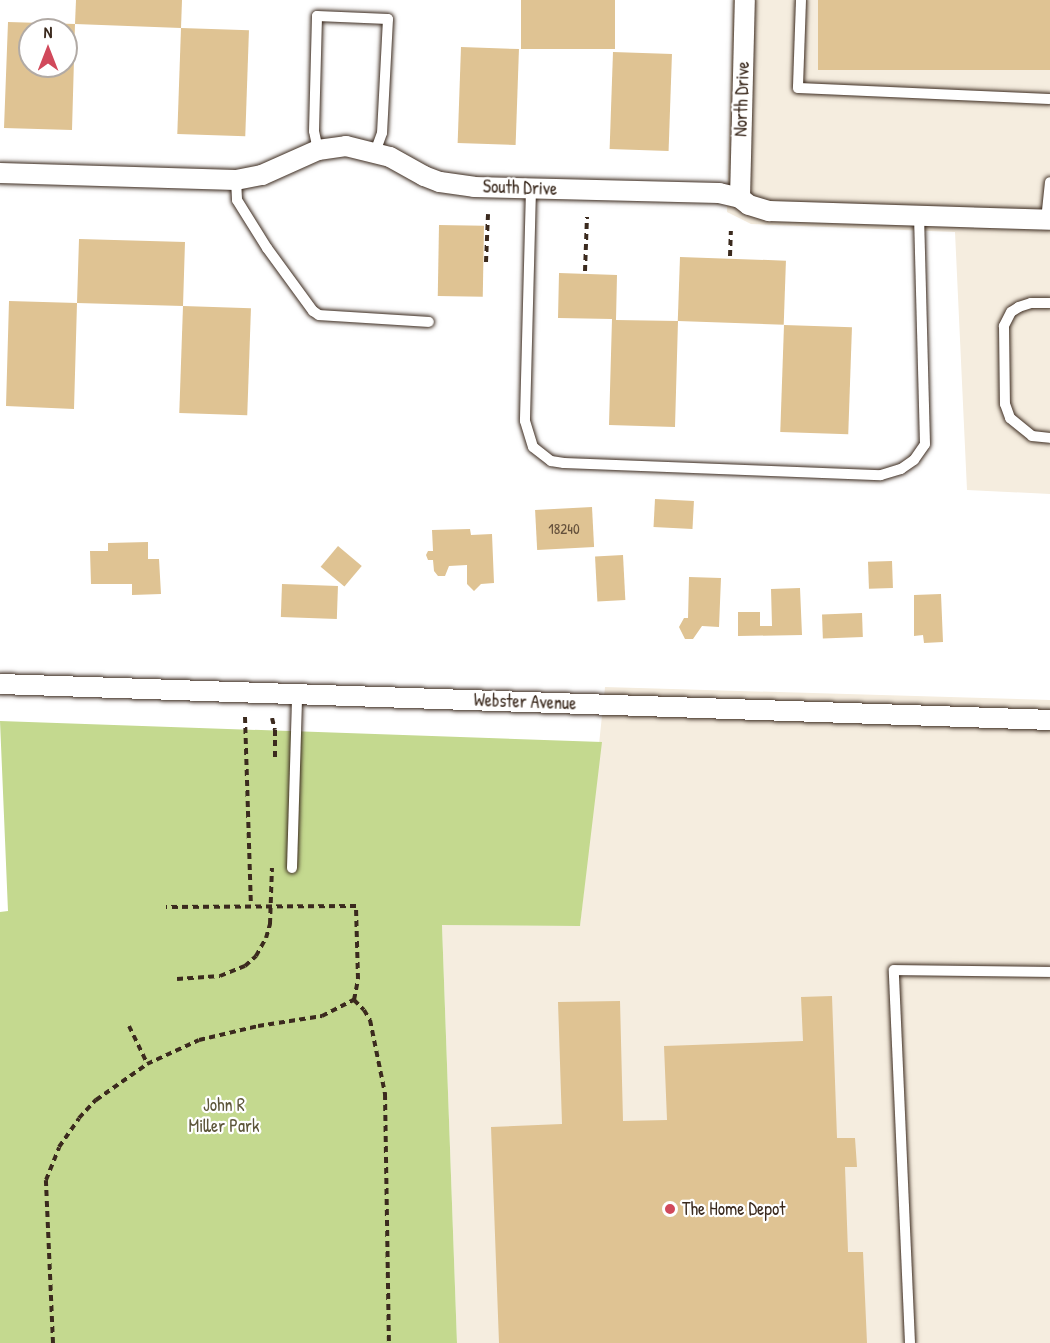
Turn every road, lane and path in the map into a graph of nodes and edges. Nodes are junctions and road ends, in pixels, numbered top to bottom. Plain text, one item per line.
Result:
1 (745, 0) edge
2 (801, 0) edge
3 (1050, 99) edge
4 (318, 150) junction
5 (375, 152) junction
6 (0, 172) edge
7 (236, 180) junction
8 (1050, 182) edge
9 (531, 189) junction
10 (740, 198) junction
11 (488, 214) dead end
12 (919, 216) junction
13 (587, 217) dead end
14 (1048, 220) edge
15 (731, 231) dead end
16 (730, 255) dead end
17 (486, 262) dead end
18 (585, 271) dead end
19 (1050, 303) edge
20 (429, 322) dead end
21 (1050, 438) edge
22 (0, 684) edge
23 (297, 695) junction
24 (245, 717) dead end
25 (272, 718) dead end
26 (1050, 720) edge
27 (274, 765) dead end
28 (272, 858) dead end
29 (292, 868) dead end
30 (250, 905) junction
31 (271, 905) junction
32 (166, 907) dead end
33 (1050, 972) edge
34 (177, 979) dead end
35 (354, 1000) junction
36 (129, 1026) dead end
37 (147, 1064) junction
38 (53, 1343) edge
39 (389, 1343) edge
40 (910, 1343) edge

1 - 10 street, North Drive
2 - 3 lane
4 - 5 street, South Drive
4 - 5 lane
4 - 7 street, South Drive
5 - 9 street, South Drive
6 - 7 street, South Drive
7 - 20 lane
8 - 14 lane
9 - 10 street, South Drive
9 - 12 lane
10 - 12 street, South Drive
11 - 17 path
12 - 14 street, South Drive
13 - 18 path
15 - 16 path
19 - 21 lane
22 - 23 street, Webster Avenue
23 - 26 street, Webster Avenue
23 - 29 lane
24 - 30 path
25 - 27 path
28 - 31 path
30 - 31 path
30 - 32 path
31 - 34 path
31 - 35 path
33 - 40 lane
35 - 37 path
35 - 39 path
36 - 37 path
37 - 38 path

